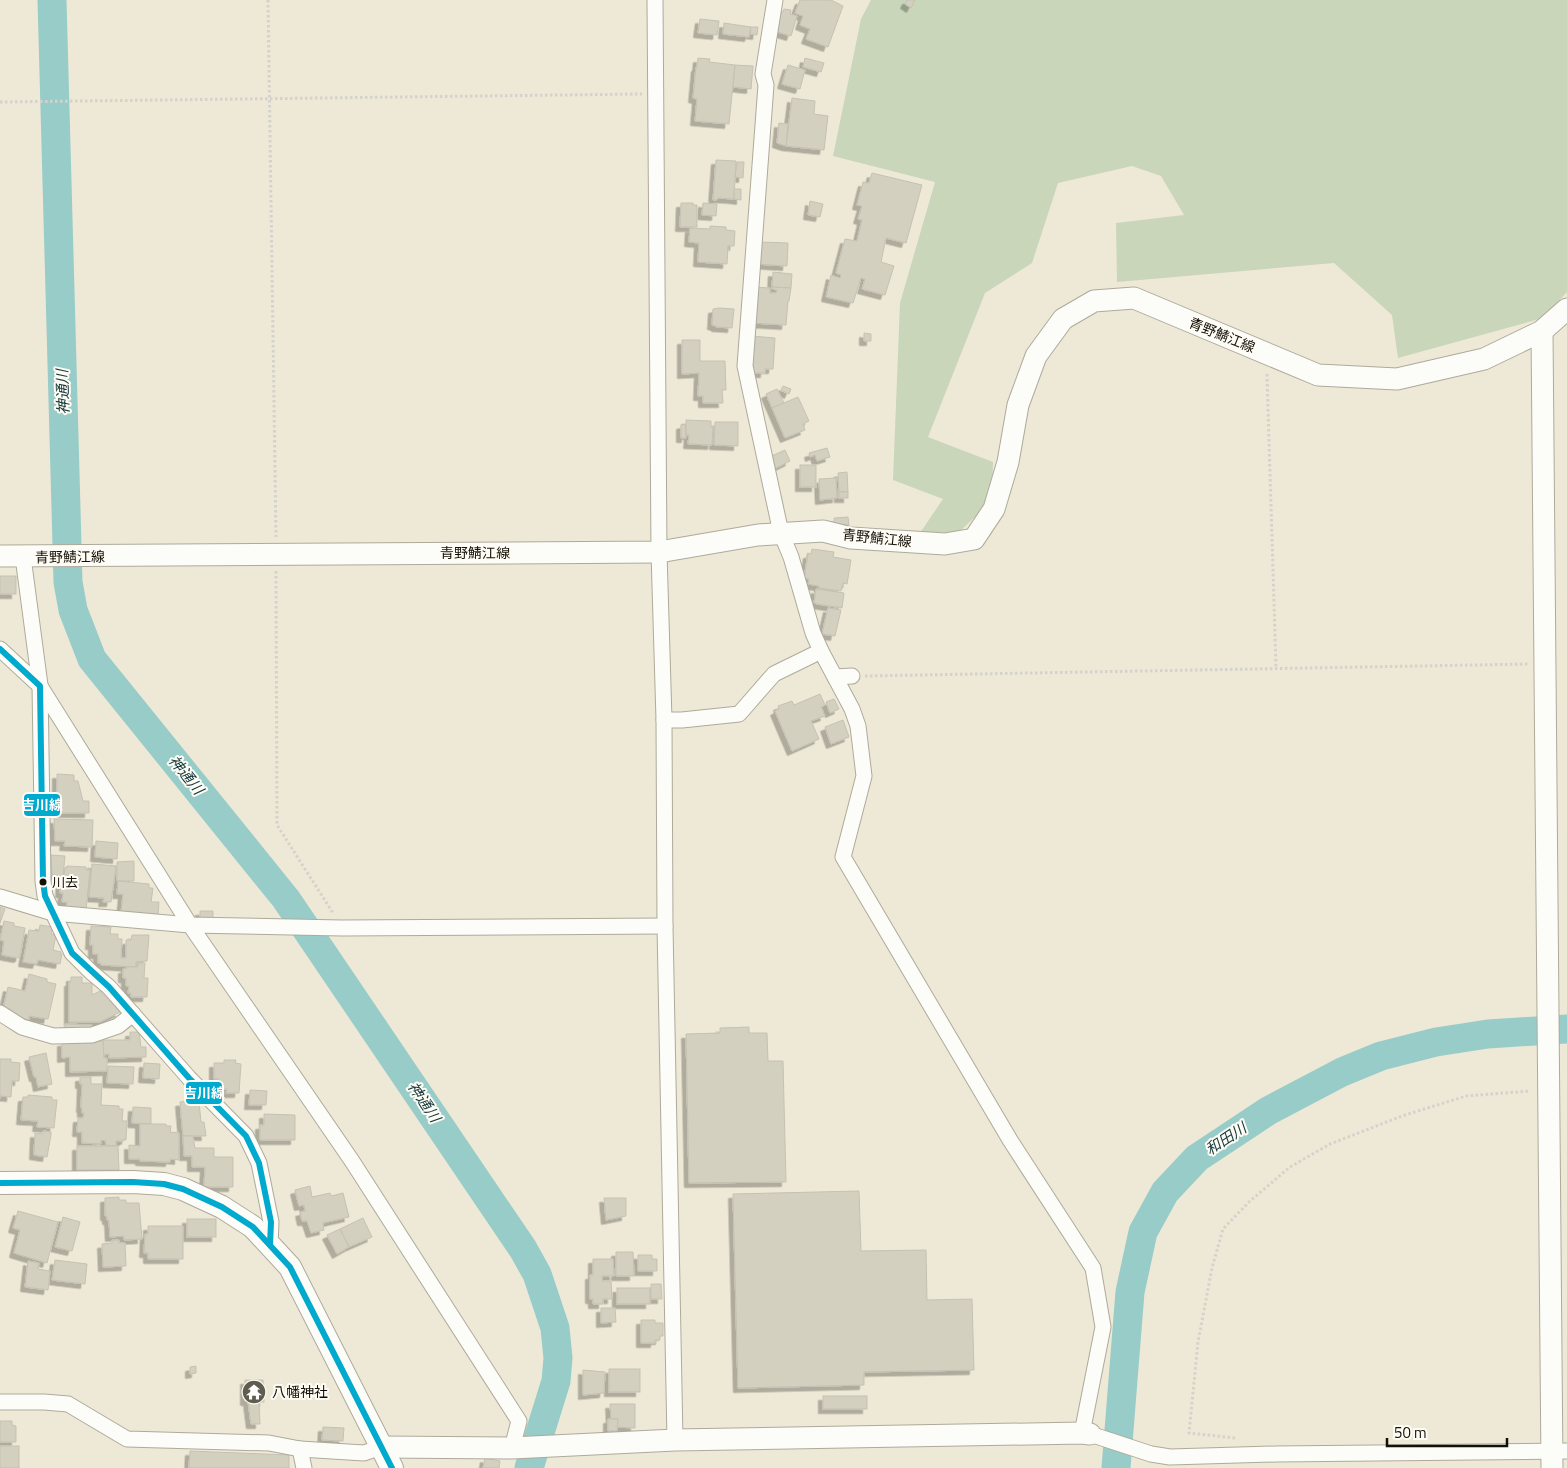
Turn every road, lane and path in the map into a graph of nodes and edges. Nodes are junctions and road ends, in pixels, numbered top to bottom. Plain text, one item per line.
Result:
1 (268, 0) edge
2 (655, 0) edge
3 (775, 0) edge
4 (655, 94) junction
5 (270, 100) junction
6 (0, 102) edge
7 (1567, 309) edge
8 (1542, 331) junction
9 (1267, 353) junction
10 (780, 533) junction
11 (659, 552) junction
12 (276, 555) junction
13 (0, 556) edge
14 (29, 557) junction
15 (0, 649) edge
16 (821, 651) junction
17 (1546, 664) junction
18 (1276, 668) junction
19 (852, 676) joint
20 (835, 677) junction
21 (40, 686) junction
22 (664, 720) junction
23 (0, 897) edge
24 (53, 913) junction
25 (190, 925) junction
26 (665, 926) junction
27 (337, 928) junction
28 (0, 1013) edge
29 (133, 1014) junction
30 (1530, 1092) dead end
31 (0, 1183) edge
32 (270, 1244) junction
33 (0, 1402) edge
34 (1086, 1433) junction
35 (1243, 1439) dead end
36 (675, 1440) junction
37 (381, 1446) junction
38 (512, 1448) junction
39 (300, 1449) junction
40 (1557, 1457) edge
41 (304, 1468) edge
42 (392, 1468) edge

1 - 5 path
2 - 4 street
3 - 10 street
4 - 5 path
4 - 11 street
5 - 6 path
5 - 12 path
7 - 8 street, 青野鯖江線
8 - 9 street, 青野鯖江線
8 - 17 street
9 - 10 street, 青野鯖江線
9 - 18 path
10 - 11 street, 青野鯖江線
10 - 16 street
11 - 12 street, 青野鯖江線
11 - 22 street
12 - 14 street, 青野鯖江線
12 - 27 path
13 - 14 street, 青野鯖江線
14 - 21 street
15 - 21 street
16 - 20 street
16 - 22 street
17 - 18 path
17 - 40 street
18 - 19 path
19 - 20 street
20 - 34 street
21 - 24 street
21 - 25 street
22 - 26 street
23 - 24 street
24 - 25 street
24 - 29 street
25 - 27 street
25 - 38 street
26 - 27 street
26 - 36 street
28 - 29 street
29 - 32 street
30 - 35 path
31 - 32 main road
32 - 37 main road
33 - 39 street
34 - 36 street
34 - 40 street
36 - 38 street
37 - 38 street
37 - 39 street
37 - 42 main road
39 - 41 street

